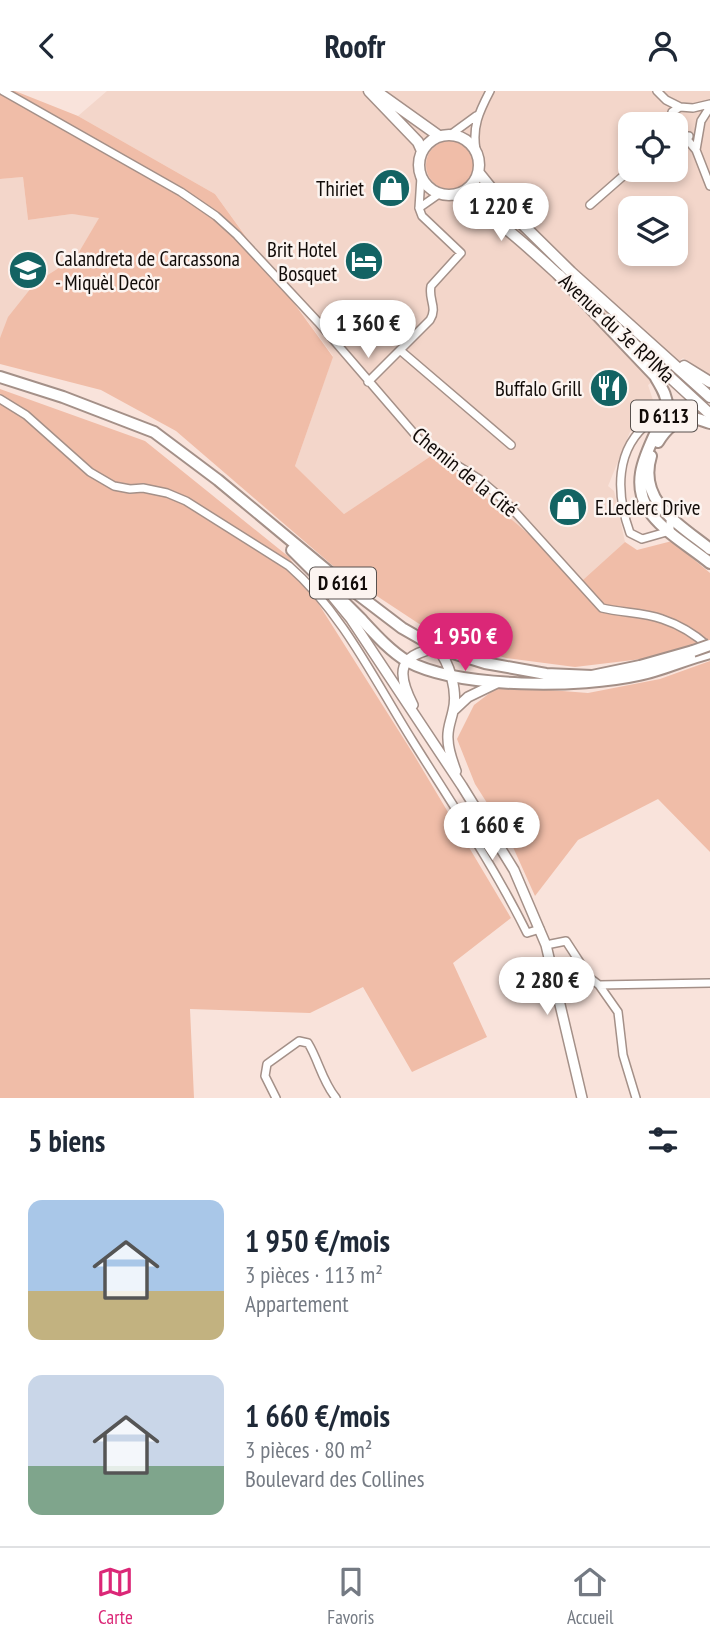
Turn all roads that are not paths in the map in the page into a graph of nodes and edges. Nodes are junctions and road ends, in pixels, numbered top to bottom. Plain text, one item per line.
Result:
1 (3, 91) edge
2 (369, 91) edge
3 (375, 91) edge
4 (490, 91) edge
5 (657, 91) edge
6 (0, 96) edge
7 (666, 100) junction
8 (710, 105) edge
9 (680, 107) junction
10 (693, 108) junction
11 (672, 112) joint
12 (477, 116) junction
13 (701, 121) junction
14 (698, 130) junction
15 (688, 135) edge
16 (444, 136) junction
17 (688, 143) edge
18 (696, 150) junction
19 (422, 151) junction
20 (476, 151) junction
21 (479, 173) junction
22 (421, 177) junction
23 (618, 180) edge
24 (710, 186) edge
25 (439, 194) junction
26 (454, 195) junction
27 (590, 205) dead end
28 (419, 208) junction
29 (559, 275) junction
30 (614, 311) junction
31 (401, 351) junction
32 (0, 377) edge
33 (368, 382) junction
34 (710, 382) edge
35 (710, 397) edge
36 (0, 399) edge
37 (710, 414) edge
38 (652, 416) dead end
39 (710, 423) edge
40 (511, 445) dead end
41 (254, 512) junction
42 (667, 522) junction
43 (645, 540) junction
44 (710, 549) edge
45 (304, 562) junction
46 (710, 563) edge
47 (437, 648) junction
48 (704, 650) edge
49 (406, 660) junction
50 (450, 675) junction
51 (500, 682) junction
52 (453, 711) junction
53 (419, 723) junction
54 (462, 786) junction
55 (540, 929) junction
56 (546, 945) junction
57 (710, 983) edge
58 (599, 985) junction
59 (276, 1098) edge
60 (336, 1098) edge
61 (582, 1098) edge
62 (636, 1098) edge

1 - 6 street
1 - 33 street, Chemin de la Cité
2 - 19 main road
3 - 16 main road
4 - 12 street
5 - 7 street
7 - 9 street
7 - 11 street
8 - 10 street
8 - 13 street
9 - 10 street
9 - 11 street
10 - 13 street
12 - 16 street
12 - 20 street
13 - 14 street
14 - 15 street
14 - 18 street
16 - 19 main road
16 - 20 main road
17 - 18 street
18 - 24 street
19 - 22 main road
20 - 21 main road
21 - 26 main road
21 - 30 main road, Avenue du 3e RPIMa / D 6113
22 - 25 main road
22 - 28 street
23 - 27 street
25 - 26 main road
25 - 28 street
26 - 29 main road, Avenue du 3e RPIMa / D 6113
28 - 31 street
29 - 37 main road, Avenue du 3e RPIMa / D 6113
29 - 42 main road, D 6113
30 - 34 main road
30 - 35 main road, D 6113
31 - 33 street
31 - 40 street
32 - 41 main road, D 6161
33 - 48 street, Chemin de la Cité
36 - 55 street
38 - 43 street
39 - 42 main road, D 6113
41 - 45 main road, D 6161
41 - 47 main road, D 6161
42 - 43 street
42 - 43 street
42 - 44 main road, D 6113
42 - 46 main road, D 6113
45 - 49 main road, D 6161
45 - 53 street
47 - 48 main road, D 6161
47 - 49 street
47 - 50 street
48 - 51 main road, D 6161
49 - 50 main road, D 6161
49 - 53 street
50 - 51 main road, D 6161
50 - 52 street
51 - 52 street
52 - 54 street
53 - 54 street
54 - 55 street
55 - 56 street
56 - 58 street
56 - 61 street
57 - 58 street
58 - 62 street
59 - 60 street

